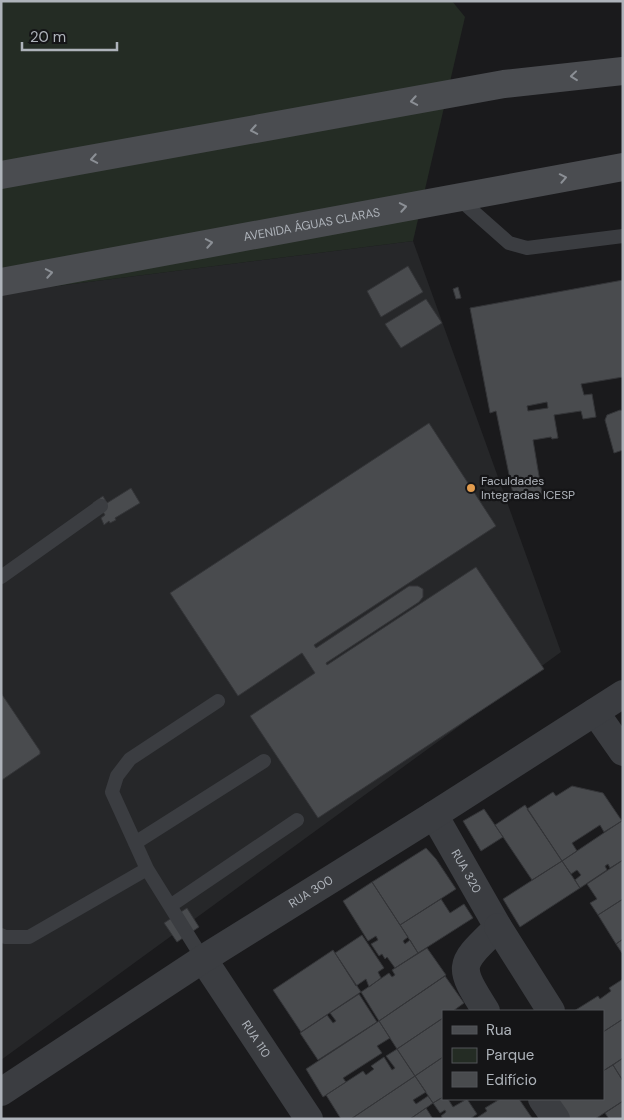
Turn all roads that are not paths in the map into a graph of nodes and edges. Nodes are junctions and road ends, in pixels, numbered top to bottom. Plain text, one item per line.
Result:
1 (623, 71) edge
2 (623, 167) edge
3 (1, 176) edge
4 (457, 197) junction
5 (623, 236) edge
6 (1, 282) edge
7 (101, 506) dead end
8 (1, 577) edge
9 (623, 694) edge
10 (218, 701) dead end
11 (595, 712) junction
12 (623, 752) edge
13 (264, 761) dead end
14 (434, 815) junction
15 (297, 820) dead end
16 (135, 843) junction
17 (148, 870) junction
18 (170, 906) junction
19 (498, 927) junction
20 (1, 935) edge
21 (203, 959) junction
22 (485, 1010) edge
23 (551, 1010) edge
24 (1, 1092) edge
25 (543, 1100) edge
26 (309, 1119) edge
27 (556, 1119) edge

1 -> 3 main road
4 -> 2 main road, AVENIDA ÁGUAS CLARAS
4 - 5 lane
6 -> 4 main road, AVENIDA ÁGUAS CLARAS
7 - 8 lane
9 - 11 street, RUA 300
10 - 16 lane
11 - 12 street
11 - 14 street, RUA 300
13 - 16 lane
14 - 19 street, RUA 320
14 - 21 street, RUA 300
15 - 18 lane
16 - 17 lane
17 - 18 lane
17 - 20 lane
18 - 21 lane
19 - 22 street
19 - 23 street, RUA 320
21 - 24 street, RUA 300
21 - 26 street, RUA 110
25 - 27 street

